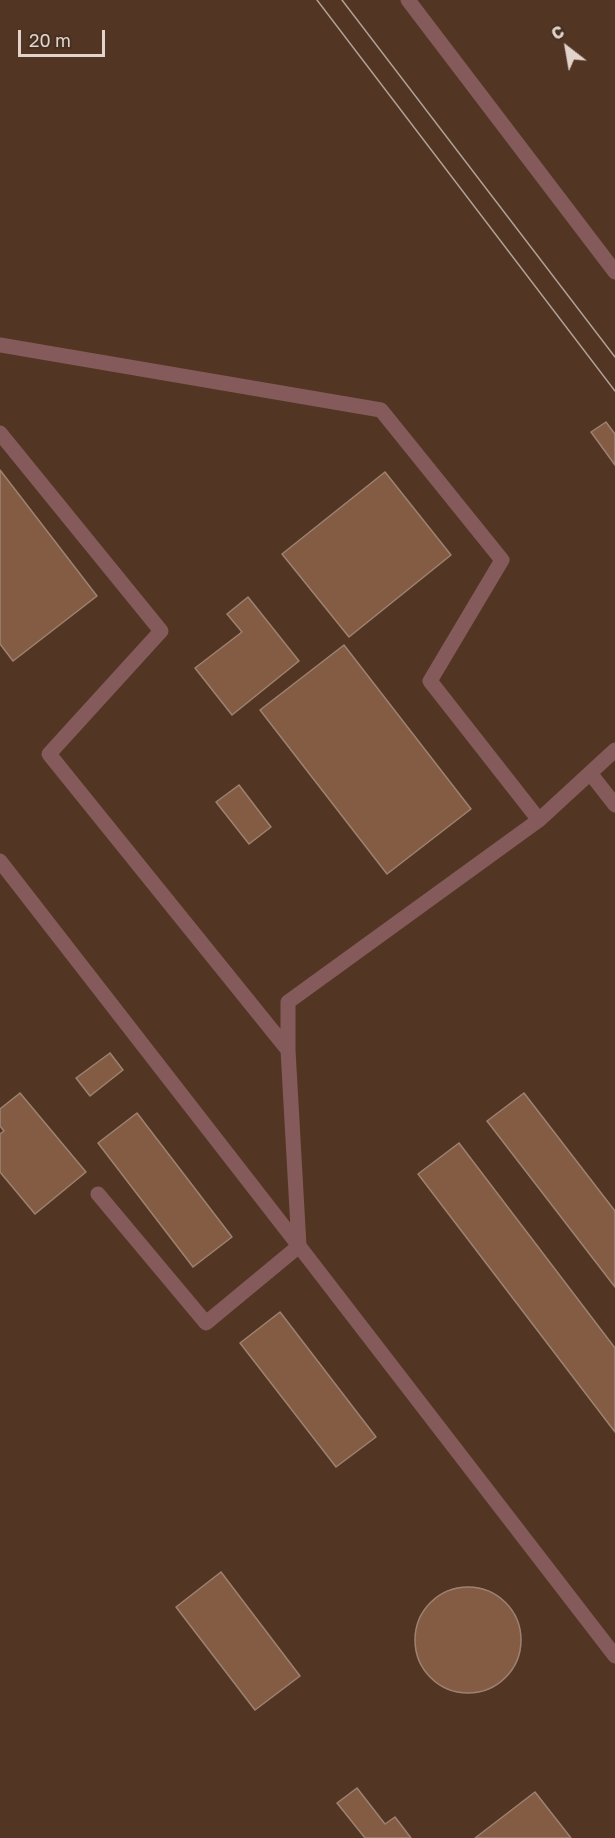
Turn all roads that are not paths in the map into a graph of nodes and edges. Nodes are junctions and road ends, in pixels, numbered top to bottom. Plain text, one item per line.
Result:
1 (408, 0) edge
2 (615, 272) edge
3 (0, 345) edge
4 (0, 433) edge
5 (615, 750) edge
6 (590, 773) junction
7 (615, 805) edge
8 (539, 820) junction
9 (0, 861) edge
10 (288, 1050) junction
11 (98, 1194) dead end
12 (300, 1246) junction
13 (615, 1656) edge

1 - 2 lane
3 - 8 lane
4 - 10 lane
5 - 6 lane
6 - 7 lane
6 - 8 lane
8 - 10 lane
9 - 12 lane
10 - 12 lane
11 - 12 lane
12 - 13 lane

